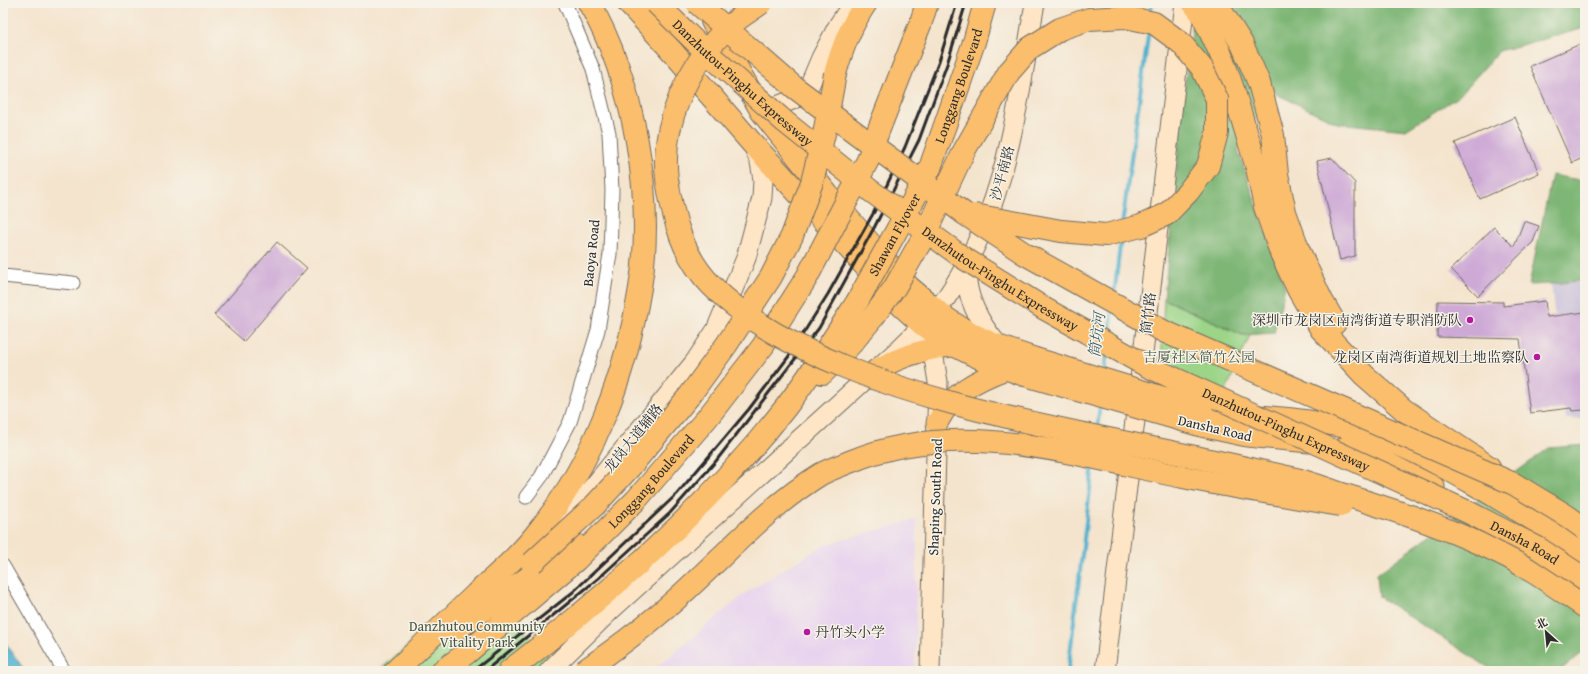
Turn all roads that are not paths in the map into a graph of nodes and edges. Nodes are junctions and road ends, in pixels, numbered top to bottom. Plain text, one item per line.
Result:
1 (565, 3) edge
2 (589, 3) edge
3 (628, 3) edge
4 (656, 3) edge
5 (696, 3) edge
6 (703, 3) edge
7 (761, 3) edge
8 (853, 3) edge
9 (866, 3) edge
10 (927, 3) edge
11 (985, 3) edge
12 (1035, 3) edge
13 (1044, 3) edge
14 (1186, 3) edge
15 (1193, 3) edge
16 (1216, 3) edge
17 (1032, 21) junction
18 (762, 112) junction
19 (751, 142) junction
20 (930, 168) joint
21 (965, 214) junction
22 (968, 261) junction
23 (3, 276) edge
24 (957, 280) junction
25 (74, 283) dead end
26 (923, 305) junction
27 (953, 346) junction
28 (1000, 347) junction
29 (932, 349) junction
30 (1021, 367) junction
31 (876, 370) junction
32 (1364, 375) junction
33 (785, 408) junction
34 (832, 409) junction
35 (1202, 418) junction
36 (937, 423) junction
37 (1514, 484) junction
38 (526, 497) dead end
39 (636, 500) junction
40 (1413, 517) junction
41 (1585, 529) edge
42 (1585, 553) edge
43 (532, 563) junction
44 (3, 566) edge
45 (1585, 580) edge
46 (1585, 608) edge
47 (550, 640) junction
48 (64, 671) edge
49 (397, 671) edge
50 (442, 671) edge
51 (510, 671) edge
52 (522, 671) edge
53 (549, 671) edge
54 (584, 671) edge
55 (930, 671) edge
56 (1105, 671) edge

1 - 38 street, Baoya Road
2 - 49 highway
3 - 19 highway
4 - 45 highway, Danzhutou-Pinghu Expressway, bridge
5 - 21 highway, Danzhutou-Pinghu Expressway, bridge
6 - 18 highway
7 - 40 highway, bridge
8 - 18 main road
9 - 43 highway, bridge
10 - 39 highway, Longgang Boulevard, bridge
11 - 20 highway, Longgang Boulevard
12 - 17 main road, 沙平南路
13 - 17 main road
14 - 56 main road, 简竹路
15 - 32 highway
16 - 32 highway
17 - 22 main road, 沙平南路
18 - 26 highway
19 - 26 highway
19 - 43 main road, 龙岗大道辅路
20 - 33 highway, Shawan Flyover, bridge
21 - 33 highway, bridge
21 - 37 highway, Danzhutou-Pinghu Expressway, bridge
22 - 24 main road, 沙平南路
22 - 28 main road
23 - 25 street
24 - 26 main road, 沙平南路
24 - 26 main road
26 - 27 main road, Dansha Road
26 - 28 main road, Dansha Road
26 - 29 main road, Shaping South Road
26 - 31 main road
27 - 29 main road
27 - 30 main road, Dansha Road
28 - 30 main road, Dansha Road
29 - 31 main road
29 - 36 main road, Shaping South Road
30 - 35 main road, Dansha Road, bridge
30 - 36 main road
31 - 34 main road
32 - 37 highway, bridge
33 - 47 highway
34 - 36 main road
34 - 53 main road
35 - 42 main road, Dansha Road
35 - 45 main road, Dansha Road
36 - 55 main road, Shaping South Road
37 - 41 highway, Danzhutou-Pinghu Expressway, bridge
39 - 49 highway
39 - 50 highway, Longgang Boulevard
40 - 46 highway
40 - 54 highway, bridge
43 - 49 main road, 龙岗大道辅路
44 - 48 street
47 - 51 highway
47 - 52 highway

